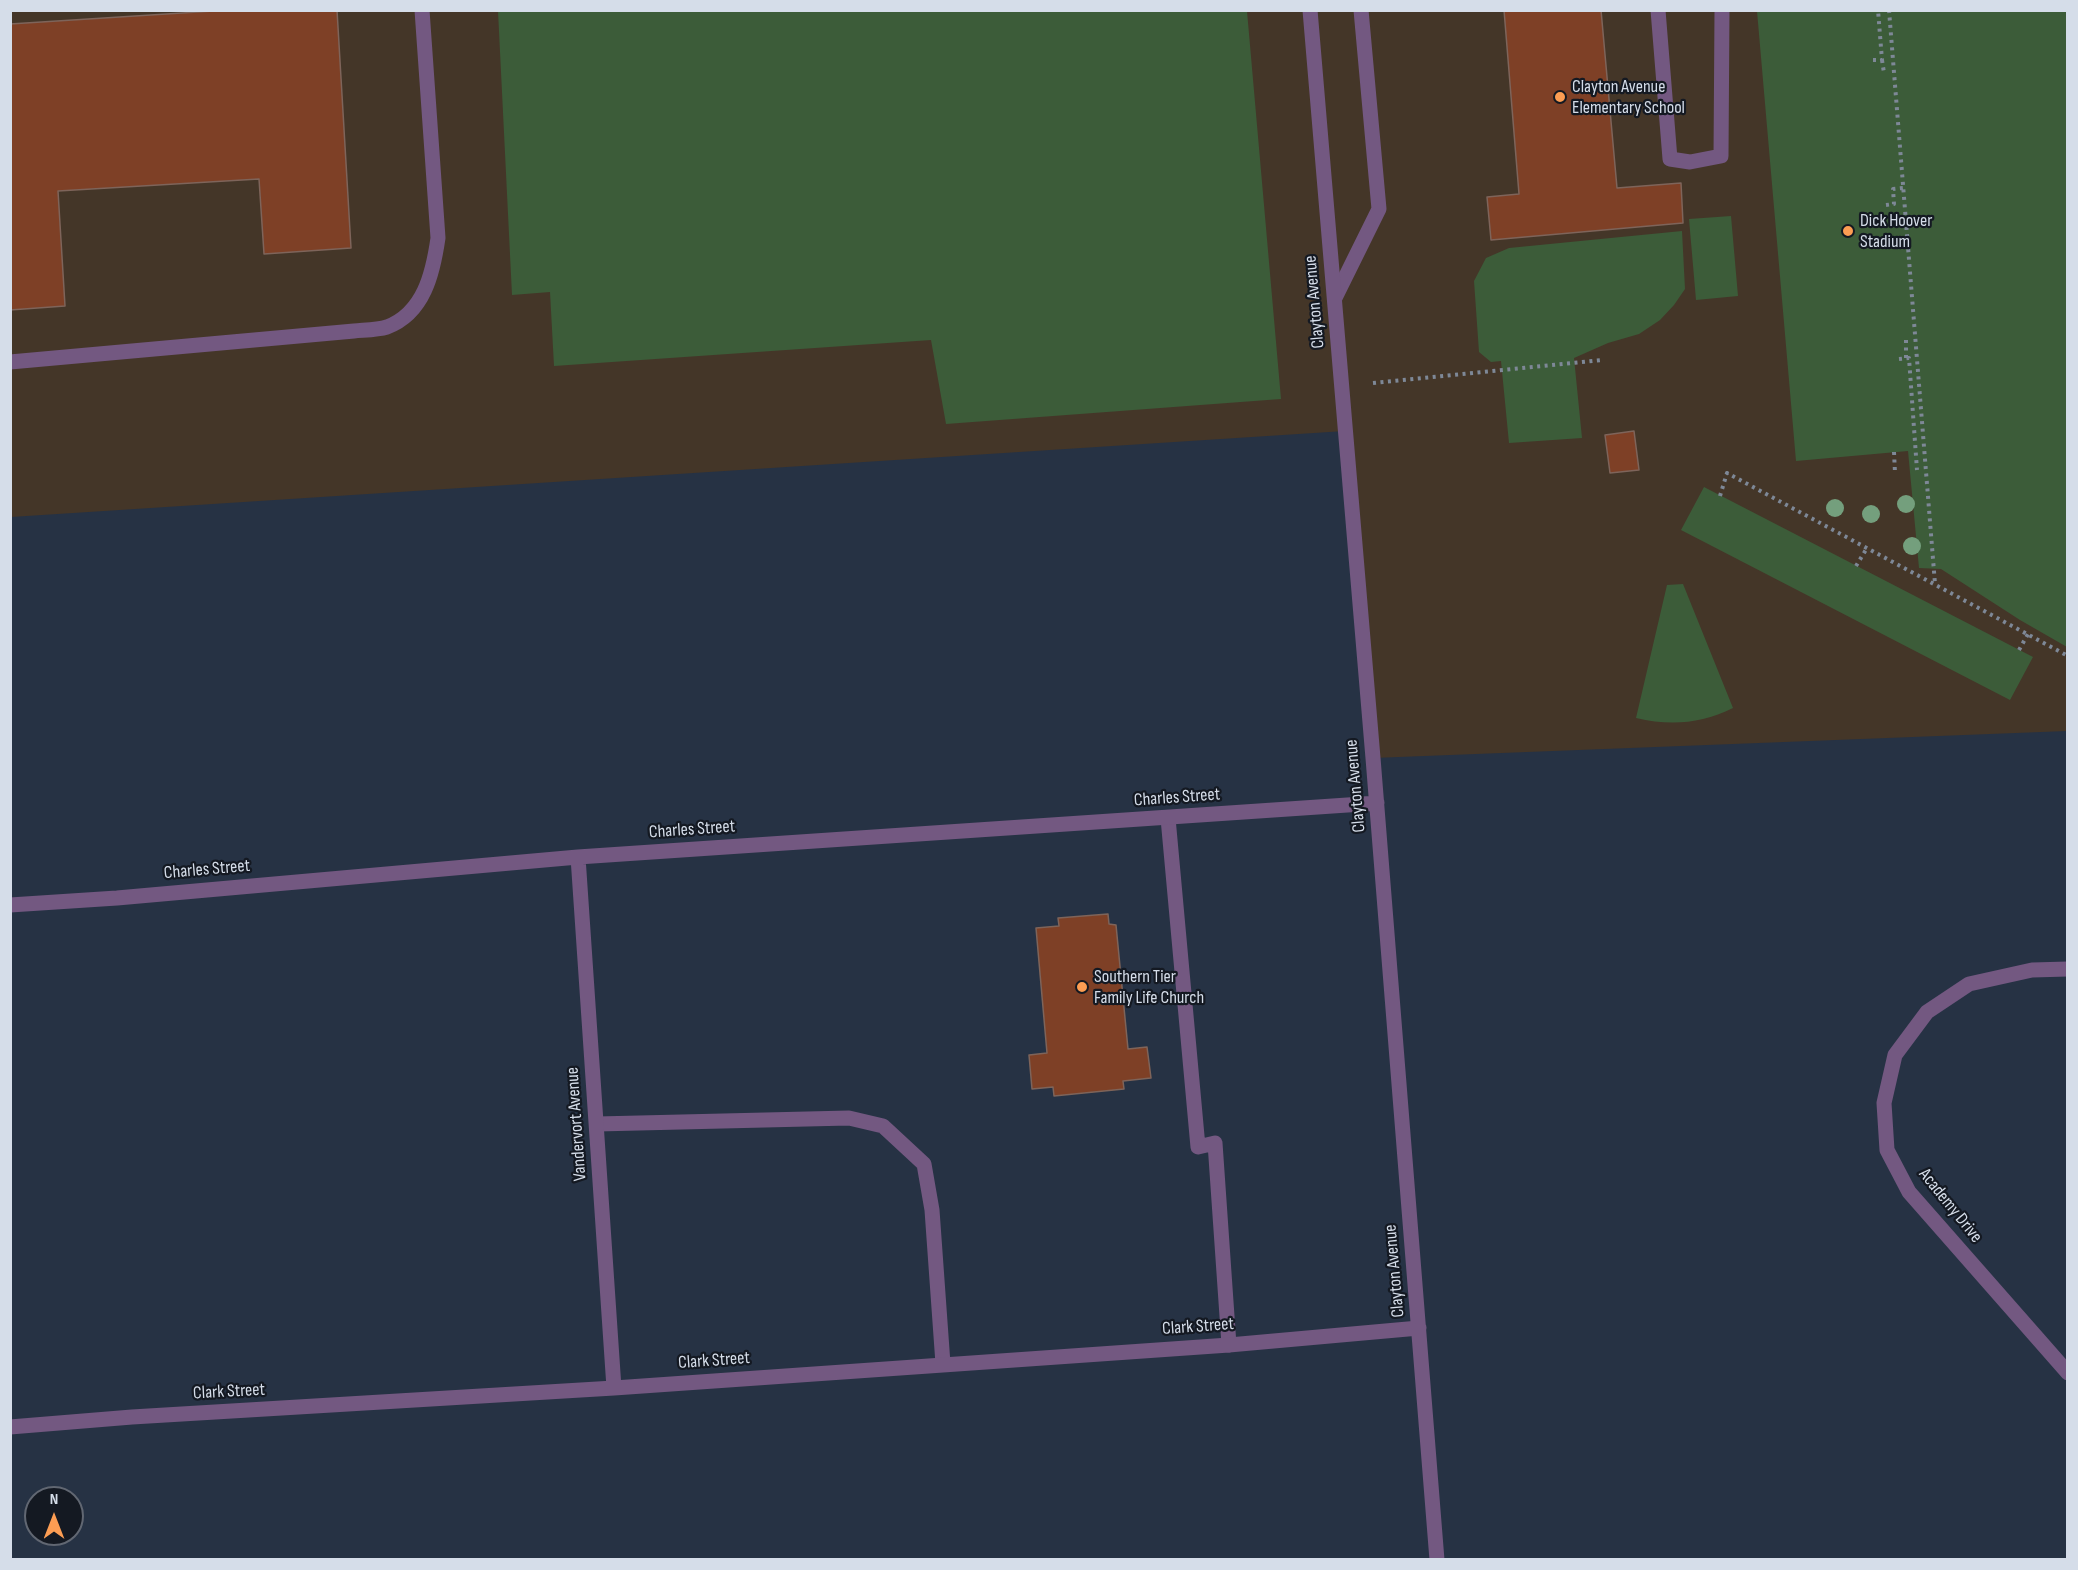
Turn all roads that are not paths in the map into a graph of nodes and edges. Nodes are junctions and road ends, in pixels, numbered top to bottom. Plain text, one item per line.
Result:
1 (422, 10) edge
2 (1310, 10) edge
3 (1361, 10) edge
4 (1658, 10) edge
5 (1722, 10) edge
6 (1335, 298) junction
7 (10, 362) edge
8 (1377, 803) junction
9 (1168, 818) junction
10 (578, 858) junction
11 (10, 905) edge
12 (2067, 969) edge
13 (597, 1124) junction
14 (1419, 1328) junction
15 (1229, 1345) junction
16 (943, 1364) junction
17 (2067, 1373) edge
18 (614, 1388) junction
19 (10, 1427) edge
20 (1437, 1560) edge

1 - 7 street
2 - 6 street, Clayton Avenue
3 - 6 street
4 - 5 street
6 - 8 street, Clayton Avenue
8 - 9 street, Charles Street
8 - 14 street, Clayton Avenue
9 - 10 street, Charles Street
9 - 15 street
10 - 11 street, Charles Street
10 - 13 street, Vandervort Avenue
12 - 17 street, Academy Drive
13 - 16 street
13 - 18 street, Vandervort Avenue
14 - 15 street, Clark Street
14 - 20 street, Clayton Avenue
15 - 16 street, Clark Street
16 - 18 street, Clark Street
18 - 19 street, Clark Street

